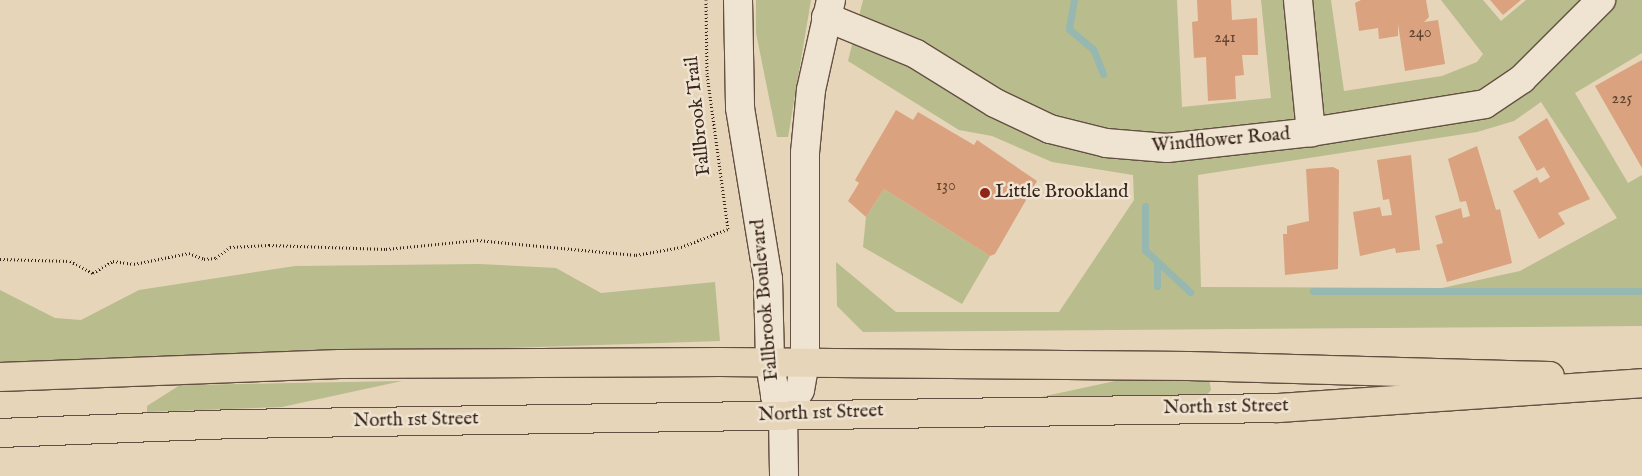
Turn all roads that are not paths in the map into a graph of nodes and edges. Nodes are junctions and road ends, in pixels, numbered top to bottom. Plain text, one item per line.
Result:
1 (738, 0) edge
2 (1298, 0) edge
3 (1601, 0) edge
4 (829, 8) edge
5 (1311, 132) junction
6 (770, 363) junction
7 (805, 363) junction
8 (142, 370) junction
9 (0, 376) edge
10 (1642, 382) edge
11 (0, 395) edge
12 (783, 416) junction
13 (0, 433) edge
14 (784, 476) edge

1 - 6 street, Fallbrook Boulevard
2 - 5 street
3 - 5 street, Windflower Road
4 - 5 street, Windflower Road
4 - 7 street, Fallbrook Boulevard
6 - 7 main road, North 1st Street
6 - 8 main road, North 1st Street
6 - 12 street, Fallbrook Boulevard
7 - 10 main road, North 1st Street
7 - 12 street, Fallbrook Boulevard
8 - 9 main road, North 1st Street
8 - 11 main road
10 - 12 main road, North 1st Street
12 - 13 main road, North 1st Street
12 - 14 street

